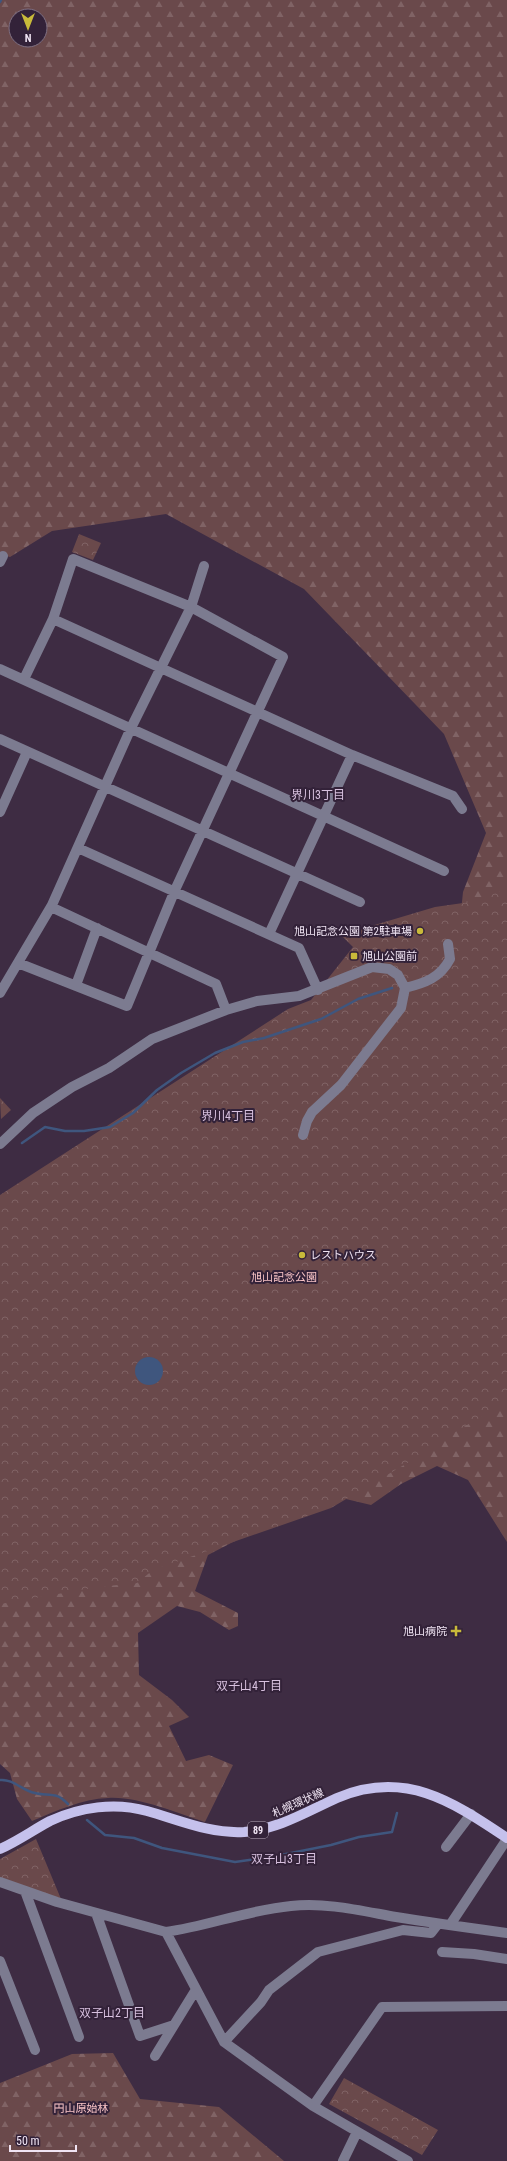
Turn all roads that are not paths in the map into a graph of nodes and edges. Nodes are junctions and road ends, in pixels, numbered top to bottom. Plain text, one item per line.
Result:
1 (204, 566) dead end
2 (191, 607) junction
3 (53, 619) junction
4 (0, 669) edge
5 (162, 669) junction
6 (24, 679) junction
7 (258, 712) junction
8 (132, 728) junction
9 (0, 740) edge
10 (27, 752) junction
11 (352, 755) junction
12 (229, 772) junction
13 (105, 787) junction
14 (462, 809) dead end
15 (0, 812) edge
16 (324, 815) junction
17 (202, 831) junction
18 (78, 848) junction
19 (444, 871) dead end
20 (296, 875) junction
21 (175, 890) junction
22 (360, 902) dead end
23 (51, 907) junction
24 (97, 928) junction
25 (269, 934) junction
26 (448, 944) dead end
27 (148, 951) junction
28 (18, 963) junction
29 (76, 985) junction
30 (405, 988) junction
31 (318, 990) junction
32 (0, 993) edge
33 (226, 1010) junction
34 (303, 1135) dead end
35 (0, 1144) edge
36 (471, 1814) junction
37 (507, 1839) edge
38 (446, 1847) dead end
39 (0, 1849) edge
40 (0, 1882) edge
41 (25, 1891) junction
42 (96, 1913) junction
43 (438, 1924) junction
44 (450, 1926) junction
45 (166, 1932) junction
46 (507, 1933) edge
47 (442, 1952) dead end
48 (507, 1959) edge
49 (0, 1961) edge
50 (195, 1991) junction
51 (507, 2006) edge
52 (174, 2025) junction
53 (79, 2037) dead end
54 (224, 2042) junction
55 (35, 2050) dead end
56 (155, 2056) dead end
57 (313, 2106) junction
58 (357, 2132) junction
59 (343, 2161) edge
60 (408, 2161) edge

1 - 2 street
2 - 3 street
2 - 5 street
2 - 7 street
3 - 5 street
3 - 6 street
4 - 6 street
5 - 7 street
5 - 8 street
6 - 8 street
7 - 11 street
7 - 12 street
8 - 12 street
8 - 13 street
9 - 10 street
10 - 13 street
10 - 15 street
11 - 14 street
11 - 16 street
12 - 16 street
12 - 17 street
13 - 17 street
13 - 18 street
16 - 19 street
16 - 20 street
17 - 20 street
17 - 21 street
18 - 21 street
18 - 23 street
20 - 22 street
20 - 25 street
21 - 25 street
21 - 27 street
23 - 24 street
23 - 28 street
24 - 27 street
24 - 29 street
25 - 31 street
26 - 30 street
27 - 29 street
27 - 33 street
28 - 29 street
28 - 32 street
30 - 31 street
30 - 34 street
31 - 33 street
33 - 35 street
36 - 37 main road, 札幌環状線 / 89
36 - 38 street
36 - 39 main road, 札幌環状線 / 89
37 - 44 street
40 - 41 street
41 - 42 street
41 - 53 street
42 - 45 street
42 - 52 street
43 - 44 street
43 - 45 street
43 - 54 street
44 - 46 street
45 - 50 street
47 - 48 street
49 - 55 street
50 - 52 street
50 - 54 street
51 - 57 street
52 - 56 street
54 - 57 street
57 - 58 street
58 - 59 street
58 - 60 street

